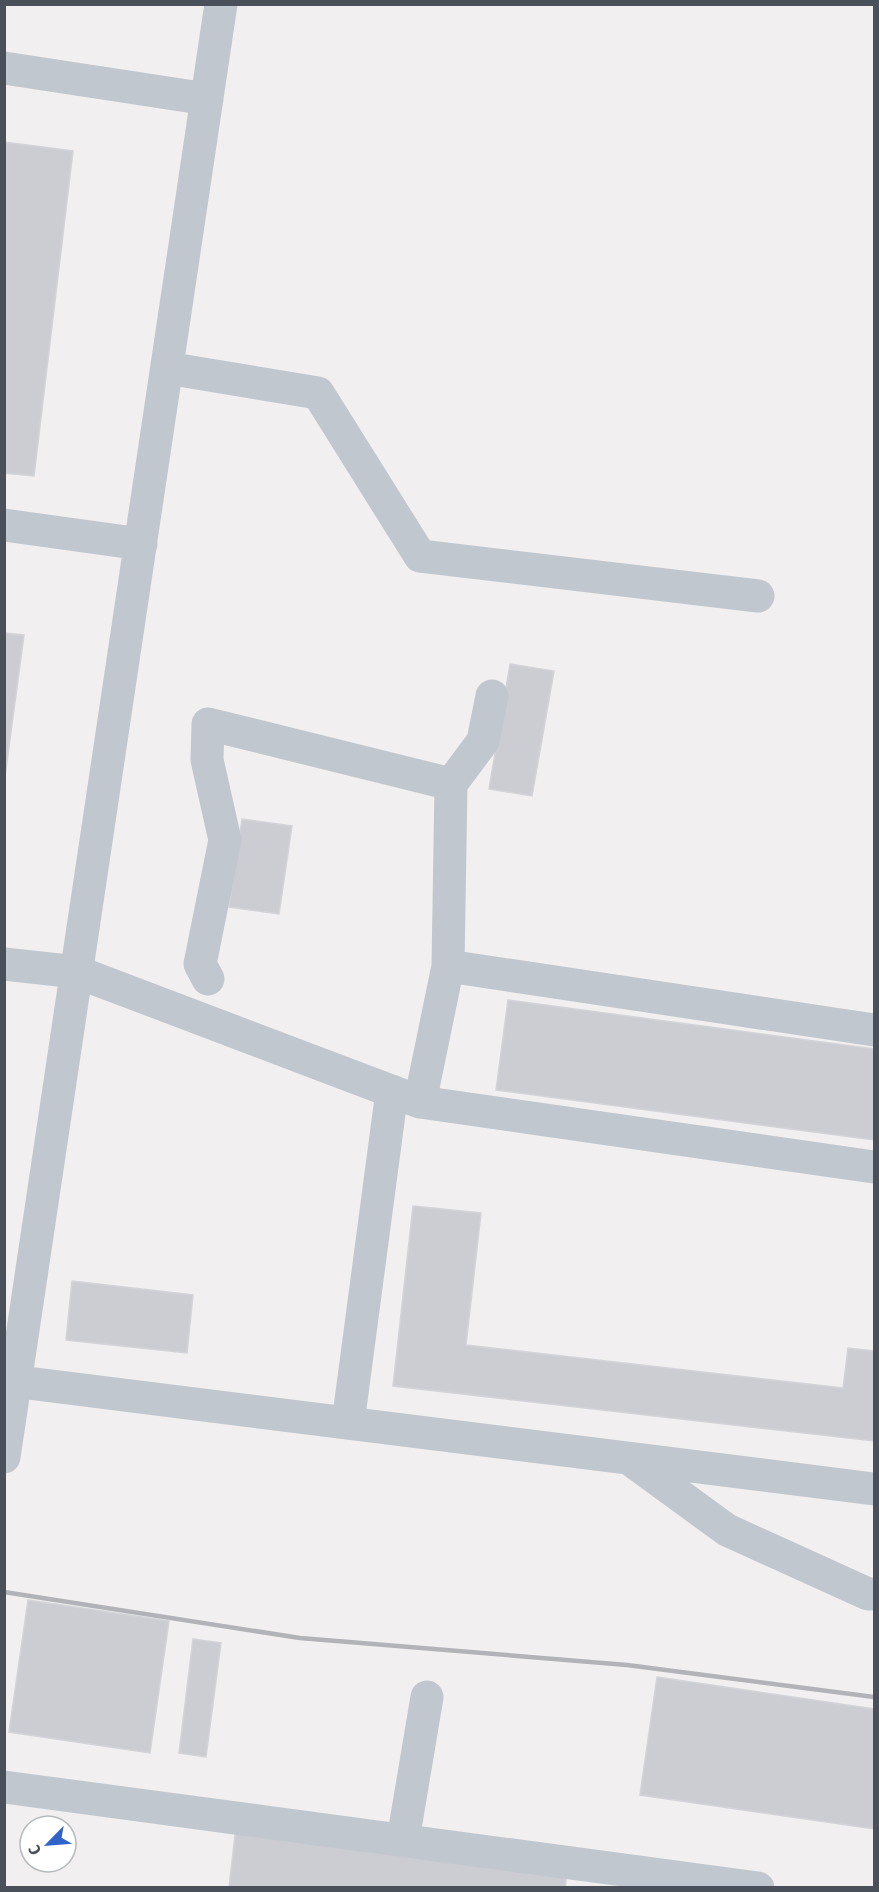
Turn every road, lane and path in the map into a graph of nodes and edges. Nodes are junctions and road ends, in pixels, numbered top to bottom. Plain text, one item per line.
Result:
1 (221, 4) edge
2 (4, 68) edge
3 (207, 99) junction
4 (167, 368) junction
5 (4, 525) edge
6 (141, 544) junction
7 (758, 596) dead end
8 (492, 696) dead end
9 (451, 784) junction
10 (4, 964) edge
11 (448, 966) junction
12 (77, 972) junction
13 (208, 979) dead end
14 (874, 1030) edge
15 (406, 1097) junction
16 (874, 1167) edge
17 (10, 1380) edge
18 (348, 1423) junction
19 (4, 1457) edge
20 (629, 1459) junction
21 (874, 1490) edge
22 (874, 1594) edge
23 (427, 1697) dead end
24 (4, 1787) edge
25 (403, 1840) junction
26 (758, 1887) edge

1 - 3 street
2 - 3 street
3 - 4 street
4 - 6 street
4 - 7 street
5 - 6 street
6 - 12 street
8 - 9 street
9 - 11 street
9 - 13 street
10 - 12 street
11 - 14 street
11 - 15 street
12 - 15 street
12 - 17 street
15 - 16 street
15 - 18 street
17 - 18 street
17 - 19 street
18 - 20 street
20 - 21 street
20 - 22 street
23 - 25 street
24 - 25 street
25 - 26 street

